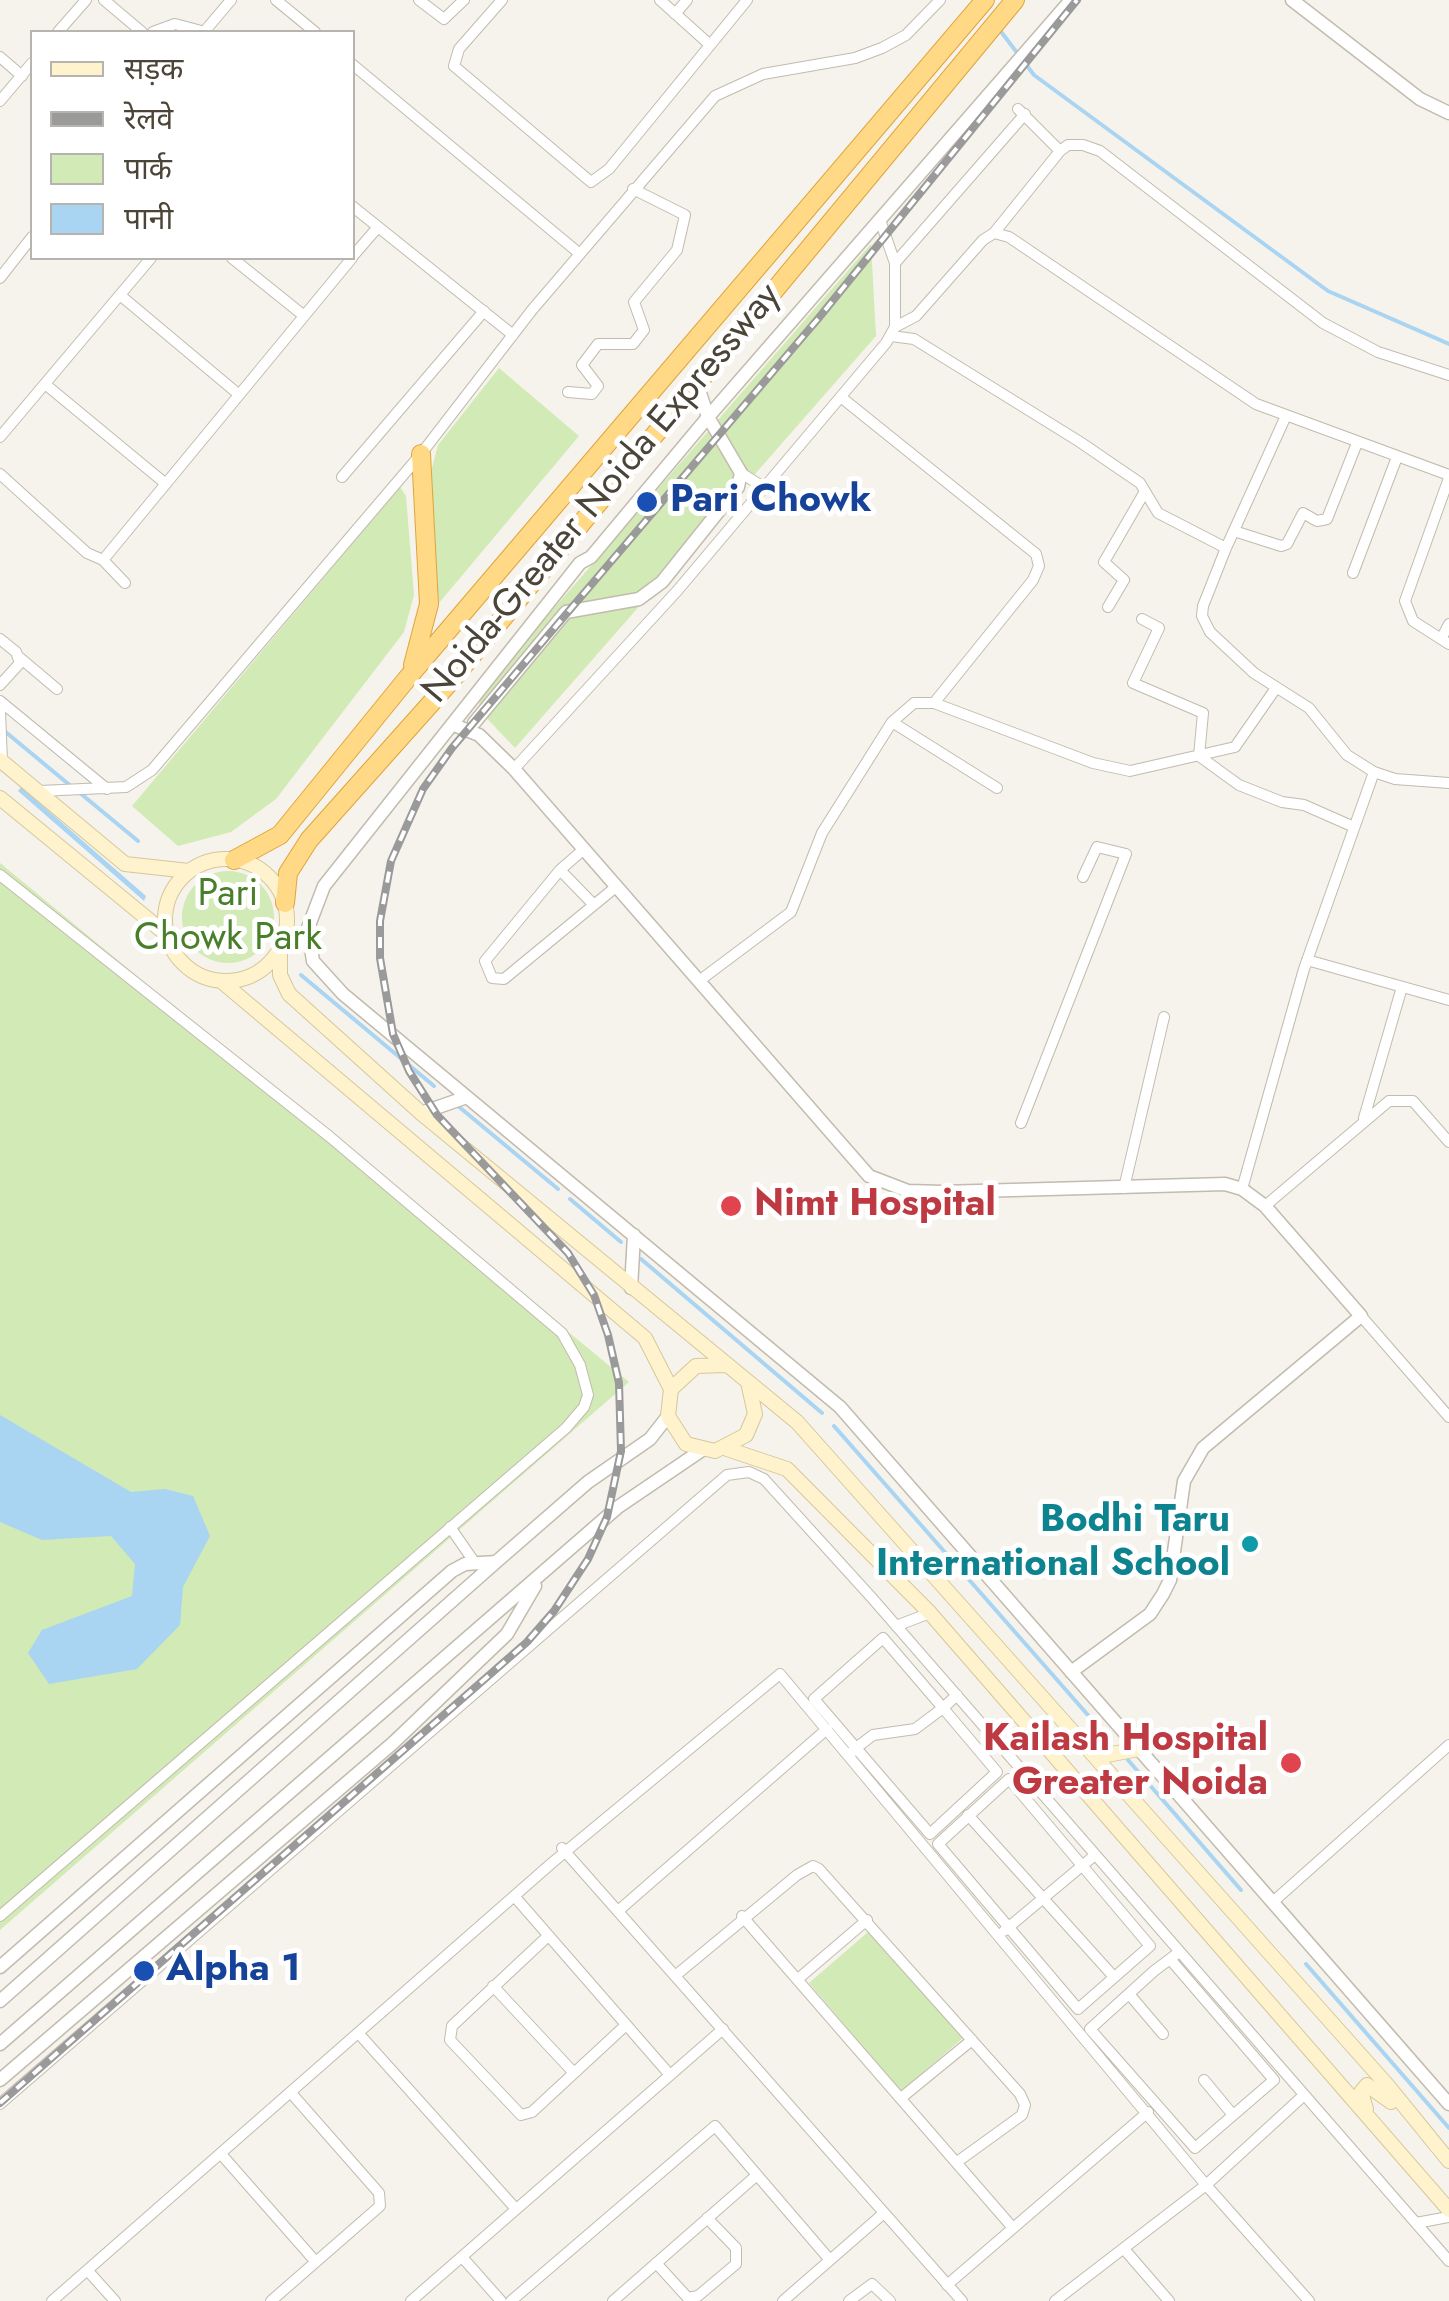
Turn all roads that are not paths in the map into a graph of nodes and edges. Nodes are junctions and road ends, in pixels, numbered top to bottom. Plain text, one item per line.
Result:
1 (86, 0) edge
2 (104, 0) edge
3 (231, 0) edge
4 (276, 0) edge
5 (420, 0) edge
6 (464, 0) edge
7 (502, 0) edge
8 (660, 0) edge
9 (687, 0) edge
10 (747, 0) edge
11 (940, 0) edge
12 (984, 0) edge
13 (1071, 0) edge
14 (1292, 0) edge
15 (1014, 2) edge
16 (675, 14) junction
17 (60, 30) edge
18 (140, 30) edge
19 (158, 30) edge
20 (196, 30) edge
21 (206, 30) edge
22 (313, 30) edge
23 (709, 44) junction
24 (0, 57) edge
25 (30, 66) edge
26 (355, 66) edge
27 (22, 76) junction
28 (0, 102) edge
29 (1449, 113) edge
30 (1060, 151) junction
31 (634, 189) junction
32 (355, 208) edge
33 (880, 220) junction
34 (378, 227) junction
35 (994, 233) junction
36 (30, 240) edge
37 (355, 254) edge
38 (580, 254) junction
39 (150, 260) edge
40 (234, 260) edge
41 (349, 260) edge
42 (895, 263) junction
43 (0, 278) edge
44 (120, 295) junction
45 (484, 312) junction
46 (302, 316) junction
47 (893, 331) junction
48 (513, 335) junction
49 (1449, 375) edge
50 (44, 384) junction
51 (697, 384) junction
52 (237, 392) junction
53 (568, 392) dead end
54 (842, 398) junction
55 (708, 417) junction
56 (1285, 418) junction
57 (0, 436) edge
58 (1357, 443) junction
59 (422, 454) junction
60 (1397, 457) junction
61 (741, 473) junction
62 (0, 474) edge
63 (1449, 476) edge
64 (342, 477) dead end
65 (166, 484) junction
66 (765, 488) junction
67 (1144, 493) junction
68 (1234, 531) junction
69 (1226, 548) junction
70 (552, 558) junction
71 (103, 560) junction
72 (580, 563) junction
73 (1353, 574) dead end
74 (125, 583) dead end
75 (653, 591) junction
76 (666, 604) junction
77 (1108, 607) dead end
78 (1142, 619) dead end
79 (1449, 624) edge
80 (0, 639) edge
81 (1445, 642) edge
82 (19, 657) junction
83 (410, 675) junction
84 (0, 685) edge
85 (1276, 688) junction
86 (57, 689) dead end
87 (0, 701) edge
88 (934, 702) junction
89 (469, 707) junction
90 (1, 722) edge
91 (892, 722) junction
92 (454, 725) junction
93 (477, 729) junction
94 (1199, 756) junction
95 (1, 761) edge
96 (514, 768) junction
97 (1374, 772) junction
98 (1449, 783) edge
99 (997, 788) dead end
100 (108, 790) junction
101 (40, 791) junction
102 (0, 798) edge
103 (1354, 828) junction
104 (584, 849) junction
105 (234, 860) junction
106 (560, 870) junction
107 (189, 872) junction
108 (0, 875) edge
109 (1083, 877) dead end
110 (616, 886) junction
111 (284, 903) junction
112 (594, 905) junction
113 (166, 934) junction
114 (280, 948) junction
115 (1307, 960) junction
116 (221, 981) junction
117 (699, 981) junction
118 (1402, 987) junction
119 (1449, 1000) edge
120 (1164, 1017) dead end
121 (467, 1097) junction
122 (421, 1113) junction
123 (1364, 1118) junction
124 (1022, 1123) dead end
125 (1449, 1142) edge
126 (1124, 1188) junction
127 (1242, 1189) junction
128 (1266, 1206) junction
129 (634, 1234) junction
130 (632, 1288) junction
131 (1360, 1316) junction
132 (730, 1367) junction
133 (748, 1382) junction
134 (671, 1389) junction
135 (668, 1416) junction
136 (1449, 1417) edge
137 (727, 1449) junction
138 (702, 1450) junction
139 (450, 1526) junction
140 (496, 1562) junction
141 (474, 1563) junction
142 (538, 1579) junction
143 (930, 1613) junction
144 (896, 1626) junction
145 (1070, 1672) junction
146 (957, 1695) junction
147 (943, 1708) junction
148 (827, 1730) junction
149 (1449, 1745) edge
150 (1139, 1749) junction
151 (852, 1751) junction
152 (1096, 1757) junction
153 (968, 1815) junction
154 (563, 1849) junction
155 (1095, 1855) junction
156 (1081, 1865) junction
157 (514, 1898) junction
158 (1043, 1898) junction
159 (1274, 1901) junction
160 (618, 1911) junction
161 (0, 1916) edge
162 (742, 1916) junction
163 (867, 1920) junction
164 (1004, 1931) junction
165 (547, 1938) junction
166 (1174, 1956) junction
167 (0, 1967) edge
168 (676, 1976) junction
169 (1114, 1977) junction
170 (798, 1980) junction
171 (493, 1986) junction
172 (1128, 1994) junction
173 (0, 2001) edge
174 (626, 2025) junction
175 (722, 2029) junction
176 (1163, 2034) dead end
177 (360, 2036) junction
178 (972, 2040) junction
179 (0, 2044) edge
180 (1284, 2072) junction
181 (574, 2073) junction
182 (670, 2075) junction
183 (0, 2080) edge
184 (1204, 2080) dead end
185 (1274, 2080) junction
186 (292, 2094) junction
187 (1303, 2096) junction
188 (901, 2098) junction
189 (0, 2104) edge
190 (1449, 2104) edge
191 (1408, 2110) junction
192 (1148, 2112) junction
193 (1368, 2114) junction
194 (1233, 2115) junction
195 (221, 2154) junction
196 (1449, 2161) edge
197 (956, 2162) junction
198 (756, 2175) junction
199 (1206, 2185) junction
200 (516, 2210) junction
201 (884, 2213) junction
202 (1449, 2213) edge
203 (708, 2218) junction
204 (1416, 2223) junction
205 (1013, 2228) junction
206 (1124, 2249) junction
207 (462, 2256) junction
208 (830, 2260) junction
209 (1449, 2260) edge
210 (315, 2261) junction
211 (656, 2264) junction
212 (88, 2271) junction
213 (947, 2284) junction
214 (52, 2301) edge
215 (115, 2301) edge
216 (271, 2301) edge
217 (410, 2301) edge
218 (500, 2301) edge
219 (511, 2301) edge
220 (613, 2301) edge
221 (783, 2301) edge
222 (850, 2301) edge
223 (890, 2301) edge
224 (962, 2301) edge
225 (1055, 2301) edge
226 (1169, 2301) edge
227 (1309, 2301) edge

1 - 17 street
2 - 18 street
3 - 21 street
4 - 22 street
5 - 6 street
7 - 23 street
8 - 16 street
9 - 16 street
10 - 23 street
11 - 31 street
12 - 83 highway, Noida-Greater Noida Expressway
13 - 33 street
14 - 29 street
15 - 51 highway, Noida-Greater Noida Expressway
16 - 23 street
19 - 20 street
24 - 27 street
25 - 27 street
26 - 38 street
27 - 28 street
30 - 35 street
30 - 42 street
30 - 49 street
31 - 38 street
31 - 53 street
32 - 34 street
33 - 42 street
33 - 55 street
34 - 37 street
34 - 45 street
35 - 47 street
35 - 56 street
36 - 43 street
38 - 48 street
39 - 44 street
40 - 46 street
41 - 46 street
42 - 47 street
44 - 50 street
44 - 52 street
45 - 48 street
45 - 64 street
46 - 52 street
47 - 54 street
47 - 67 street
48 - 59 street
50 - 57 street
50 - 65 street
51 - 55 street
51 - 70 highway, Noida-Greater Noida Expressway
52 - 65 street
54 - 66 street
54 - 88 street
55 - 61 street
55 - 72 street
56 - 58 street
56 - 68 street
58 - 60 street
58 - 68 street
59 - 83 highway
59 - 100 street
60 - 63 street
60 - 73 street
61 - 66 street
61 - 75 street
62 - 71 street
63 - 81 street
65 - 71 street
66 - 76 street
67 - 69 street
67 - 77 street
68 - 69 street
69 - 85 street
70 - 72 street
70 - 111 highway, Noida-Greater Noida Expressway
71 - 74 street
72 - 89 street
75 - 76 street
75 - 93 street
76 - 96 street
78 - 94 street
79 - 81 street
80 - 82 street
82 - 84 street
82 - 86 street
83 - 105 highway, Noida-Greater Noida Expressway
85 - 94 street
85 - 97 street
87 - 100 street
88 - 91 street
88 - 94 street
89 - 92 street
89 - 93 street
90 - 95 street
91 - 99 street
91 - 117 street
92 - 93 street
92 - 121 street
93 - 96 street
94 - 103 street
95 - 101 main road
96 - 104 street
97 - 98 street
97 - 103 street
100 - 101 street
101 - 107 main road
102 - 113 main road
103 - 115 street
104 - 106 street
104 - 110 street
105 - 107 main road
105 - 111 main road
106 - 112 street
106 - 112 street
107 - 113 main road
108 - 139 street
109 - 124 street
110 - 112 street
110 - 117 street
111 - 114 main road
113 - 116 main road
114 - 116 main road
114 - 122 main road
115 - 118 street
115 - 127 street
116 - 134 main road
117 - 126 street
118 - 119 street
118 - 123 street
120 - 126 street
121 - 122 street
121 - 129 street
122 - 130 main road
123 - 125 street
123 - 128 street
126 - 127 street
127 - 128 street
128 - 131 street
129 - 130 street
129 - 145 street
130 - 132 main road
131 - 136 street
131 - 145 street
132 - 133 main road
132 - 134 main road
133 - 137 main road
133 - 152 main road
134 - 135 main road
135 - 138 main road
135 - 140 street
137 - 138 main road
137 - 143 main road
138 - 142 street
139 - 141 street
139 - 161 street
140 - 141 street
140 - 173 street
141 - 167 street
142 - 179 street
142 - 183 street
143 - 144 street
143 - 193 main road
144 - 146 street
144 - 189 street
145 - 150 street
146 - 147 street
146 - 155 street
147 - 151 street
147 - 151 street
147 - 151 street
148 - 151 street
148 - 154 street
148 - 160 street
149 - 159 street
150 - 152 main road
150 - 159 street
151 - 164 street
152 - 191 main road
153 - 156 street
153 - 158 street
153 - 164 street
154 - 157 street
154 - 160 street
155 - 156 street
155 - 166 street
156 - 158 street
156 - 169 street
157 - 165 street
157 - 177 street
158 - 164 street
158 - 169 street
159 - 190 street
160 - 168 street
162 - 163 street
162 - 168 street
162 - 170 street
163 - 170 street
163 - 178 street
164 - 169 street
164 - 192 street
165 - 171 street
165 - 174 street
166 - 172 street
166 - 180 street
166 - 185 street
168 - 175 street
170 - 188 street
171 - 181 street
171 - 181 street
172 - 176 street
172 - 194 street
174 - 181 street
174 - 182 street
175 - 182 street
175 - 201 street
177 - 186 street
177 - 200 street
178 - 188 street
178 - 197 street
180 - 185 street
180 - 187 street
182 - 200 street
184 - 194 street
185 - 194 street
186 - 195 street
186 - 210 street
187 - 199 street
187 - 204 street
188 - 197 street
191 - 193 main road
191 - 196 main road
192 - 199 street
192 - 205 street
193 - 202 main road
195 - 210 street
195 - 212 street
197 - 205 street
198 - 203 street
198 - 208 street
198 - 219 street
199 - 206 street
199 - 227 street
200 - 207 street
201 - 208 street
201 - 213 street
202 - 204 street
203 - 211 street
203 - 211 street
204 - 209 street
205 - 213 street
206 - 225 street
206 - 226 street
207 - 217 street
207 - 218 street
208 - 221 street
210 - 216 street
211 - 220 street
212 - 214 street
212 - 215 street
213 - 224 street
222 - 223 street

